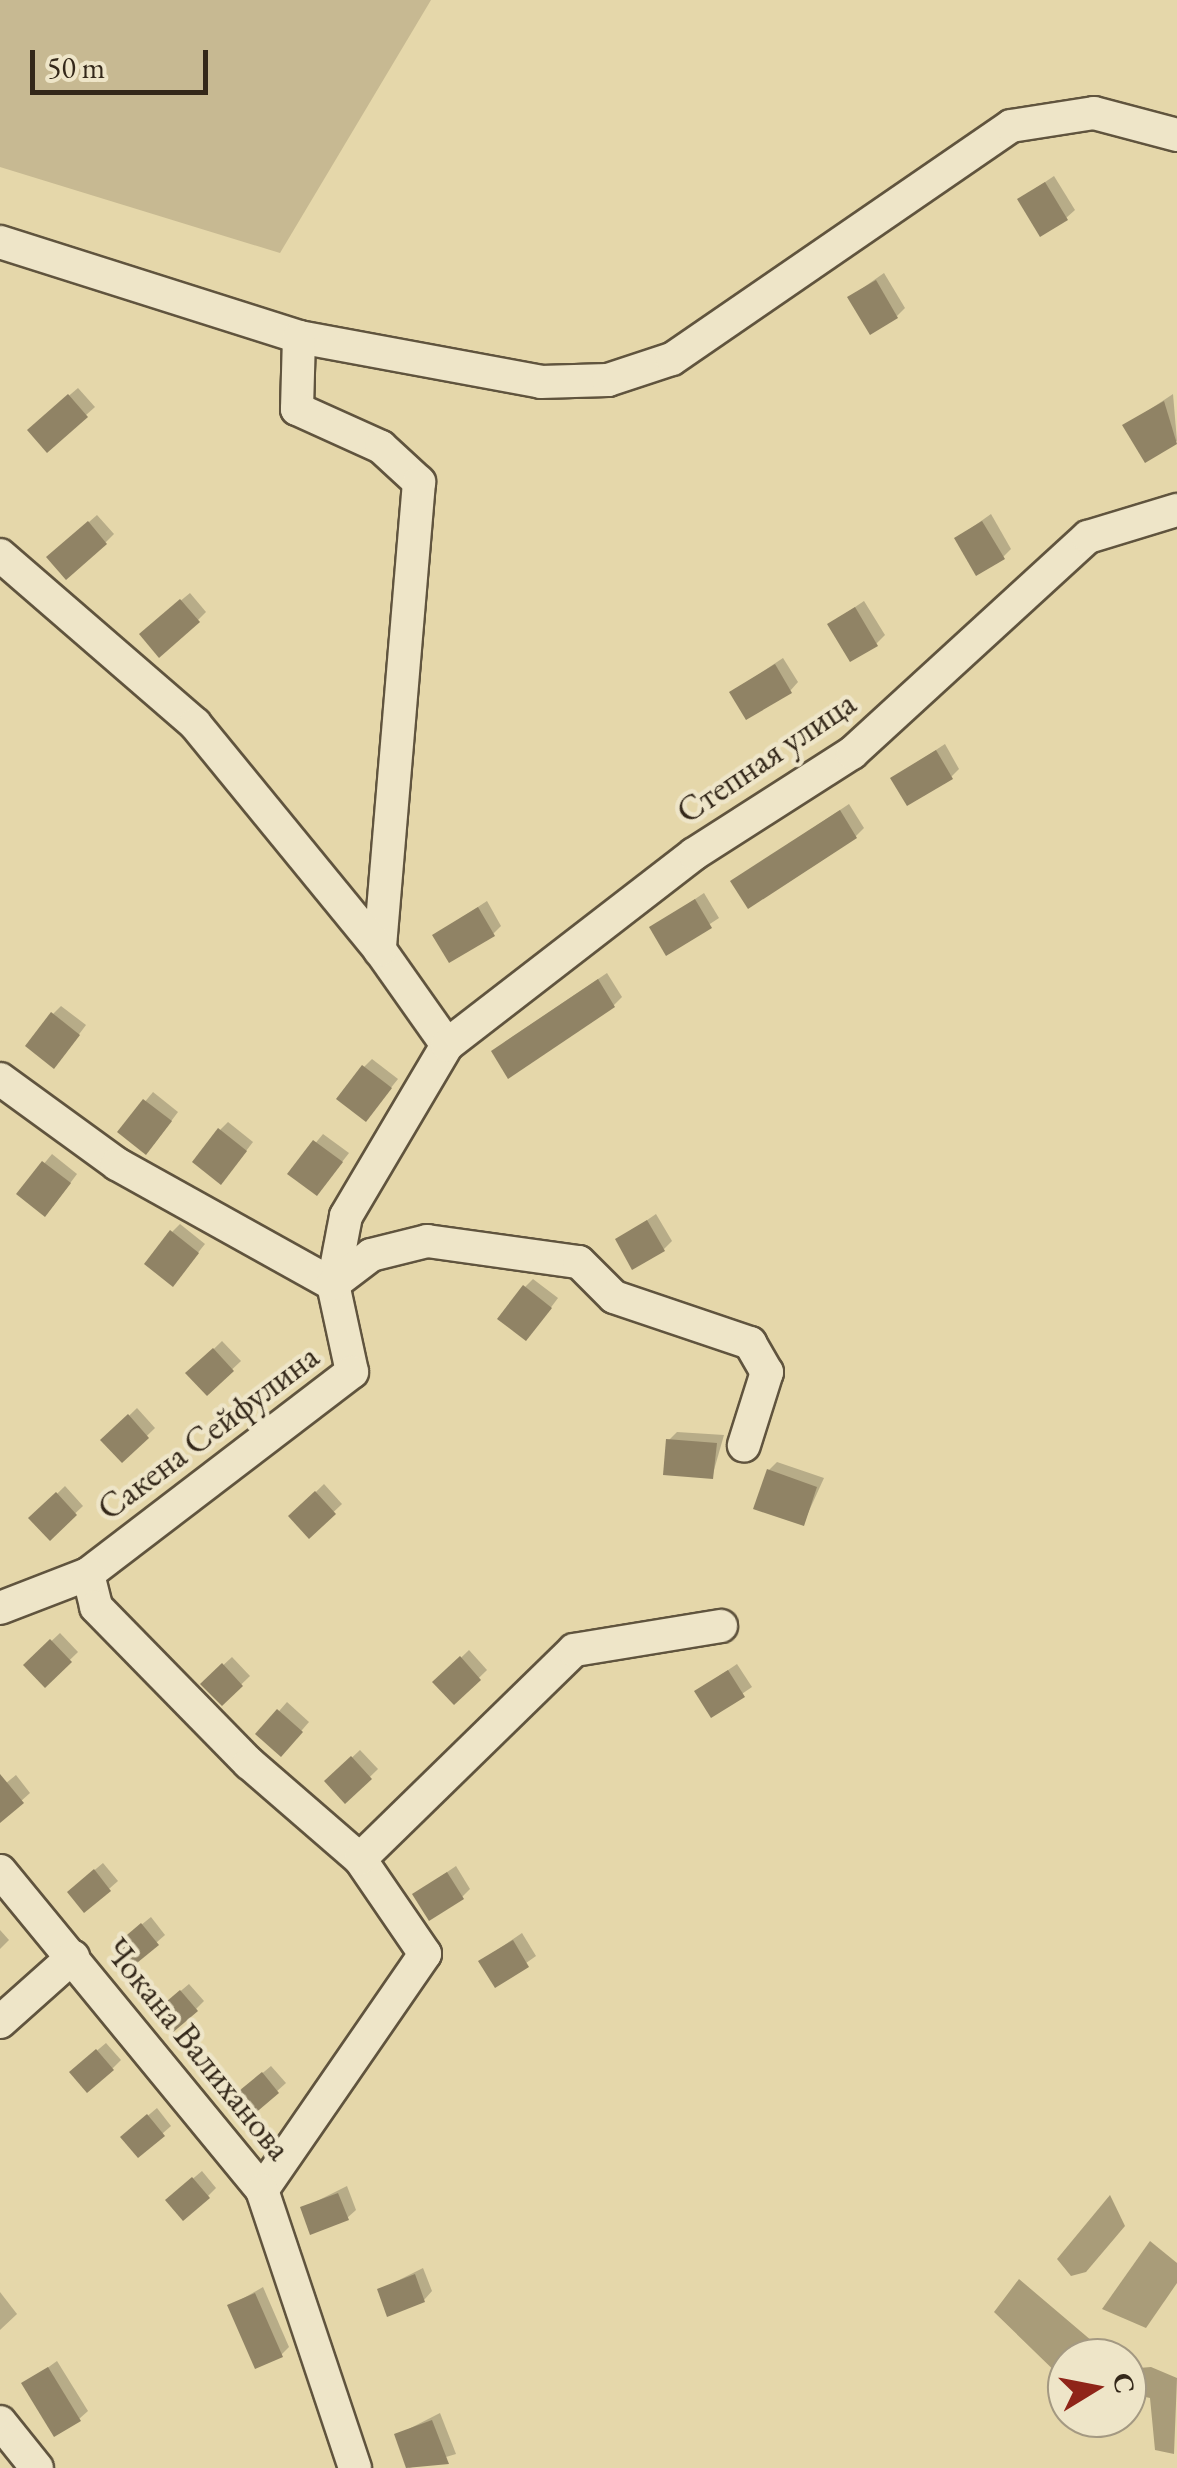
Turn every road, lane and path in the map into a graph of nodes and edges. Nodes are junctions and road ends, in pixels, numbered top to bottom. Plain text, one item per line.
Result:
1 (1177, 135) edge
2 (0, 242) edge
3 (299, 337) junction
4 (1177, 510) edge
5 (0, 556) edge
6 (380, 950) junction
7 (448, 1045) junction
8 (0, 1080) edge
9 (333, 1284) junction
10 (744, 1445) dead end
11 (88, 1574) junction
12 (0, 1608) edge
13 (721, 1626) dead end
14 (360, 1858) junction
15 (0, 1871) edge
16 (73, 1957) junction
17 (0, 2022) edge
18 (262, 2190) junction
19 (0, 2422) edge
20 (36, 2468) edge
21 (355, 2468) edge

1 - 3 street
2 - 3 street
3 - 6 street
4 - 7 street, Степная улица
5 - 6 street
6 - 7 street
7 - 9 street, Степная улица
8 - 9 street
9 - 10 street
9 - 11 street, Сакена Сейфулина
11 - 12 street, Сакена Сейфулина
11 - 14 street, Сакена Сейфулина
13 - 14 street
14 - 18 street, Сакена Сейфулина
15 - 16 street, Чокана Валиханова
16 - 17 street
16 - 18 street, Чокана Валиханова
18 - 21 street, Чокана Валиханова
19 - 20 street

